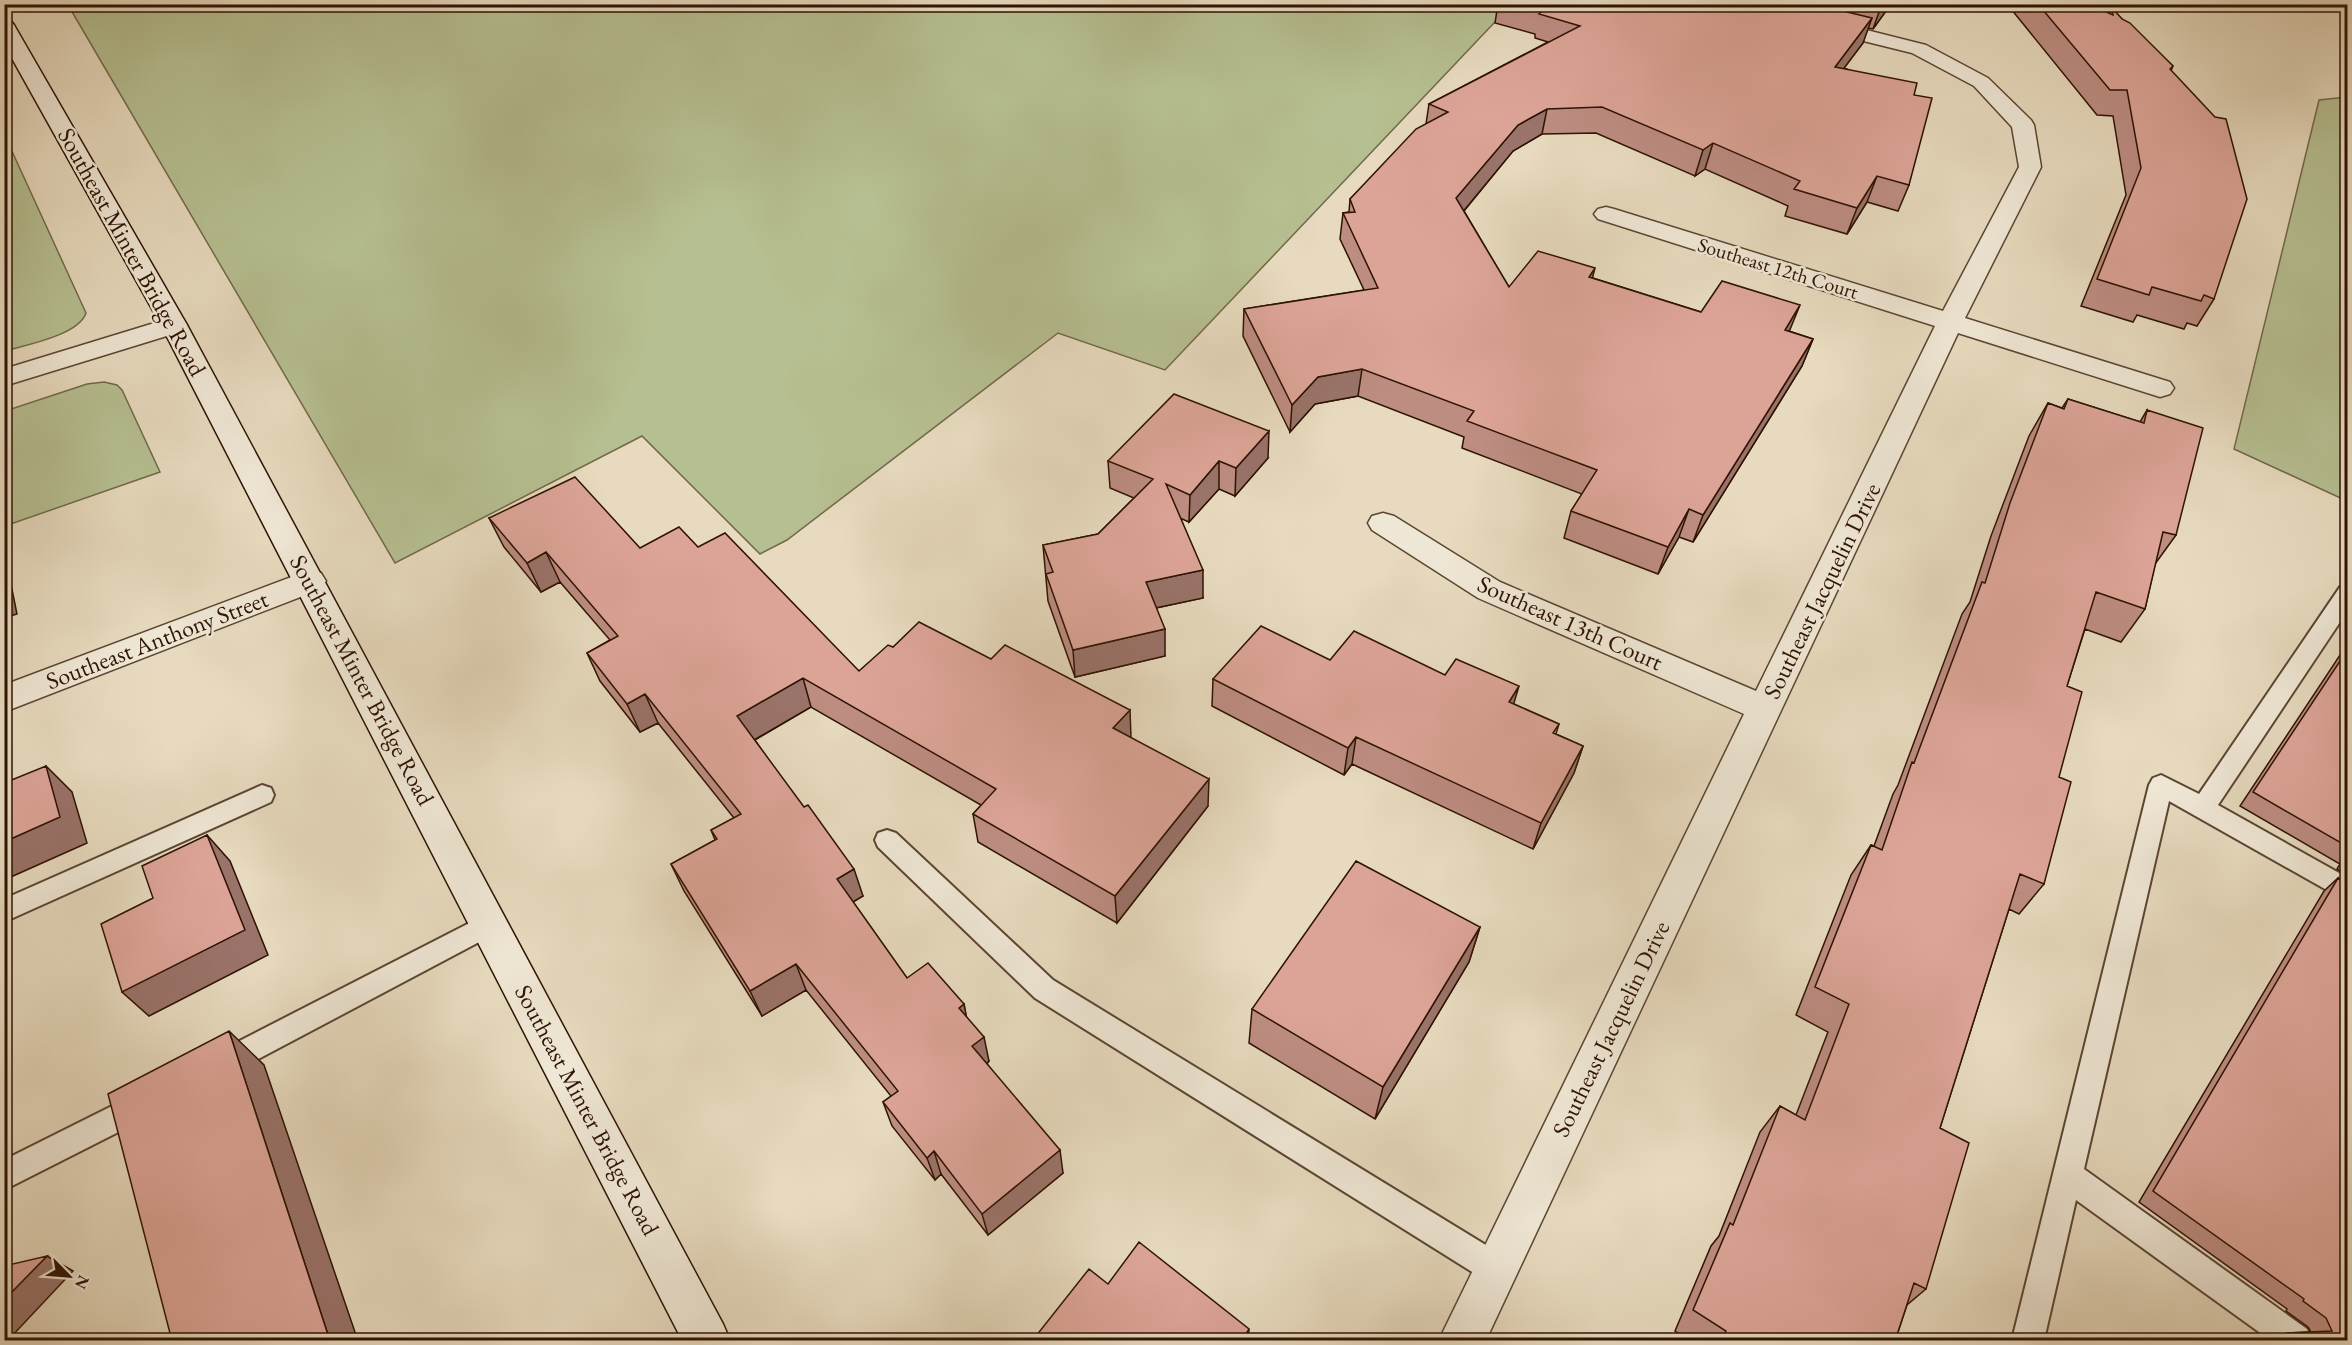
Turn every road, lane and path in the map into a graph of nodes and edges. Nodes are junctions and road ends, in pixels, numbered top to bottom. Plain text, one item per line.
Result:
1 (1737, 4) edge
2 (4, 25) edge
3 (1606, 214) dead end
4 (1950, 322) junction
5 (174, 325) junction
6 (4, 378) edge
7 (2160, 388) dead end
8 (1383, 523) dead end
9 (310, 581) junction
10 (2348, 592) edge
11 (4, 699) edge
12 (1765, 709) junction
13 (262, 795) dead end
14 (2202, 809) junction
15 (887, 840) dead end
16 (2348, 891) edge
17 (4, 911) edge
18 (489, 924) junction
19 (195, 1078) edge
20 (164, 1094) edge
21 (2067, 1175) junction
22 (4, 1176) edge
23 (1496, 1269) junction
24 (707, 1341) edge
25 (1462, 1341) edge
26 (2028, 1341) edge
27 (2296, 1341) edge

1 - 4 street, Southeast Jacquelin Drive
2 - 5 street, Southeast Minter Bridge Road
3 - 4 street, Southeast 12th Court
4 - 7 street, Southeast 12th Court
4 - 12 street, Southeast Jacquelin Drive
5 - 6 street
5 - 9 street, Southeast Minter Bridge Road
8 - 12 street, Southeast 13th Court
9 - 11 street, Southeast Anthony Street
9 - 18 street, Southeast Minter Bridge Road
10 - 14 lane
12 - 23 street, Southeast Jacquelin Drive
13 - 17 lane
14 - 16 lane
14 - 21 lane
15 - 23 lane
18 - 19 lane
18 - 24 street, Southeast Minter Bridge Road
20 - 22 lane
21 - 26 lane
21 - 27 lane
23 - 25 street, Southeast Jacquelin Drive

